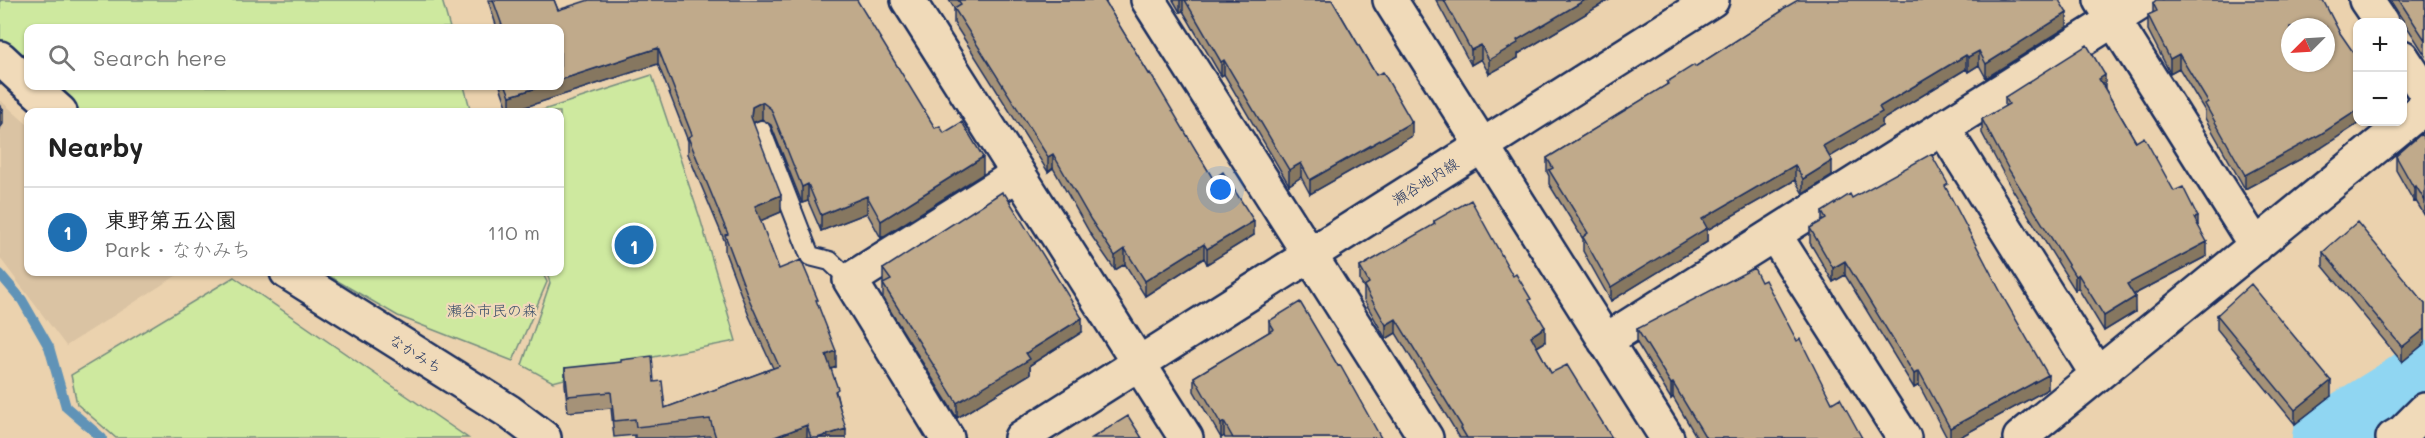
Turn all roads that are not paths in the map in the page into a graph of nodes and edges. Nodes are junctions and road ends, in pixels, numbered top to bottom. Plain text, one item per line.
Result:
1 (908, 0) edge
2 (1148, 0) edge
3 (1390, 0) edge
4 (1712, 0) edge
5 (2145, 0) edge
6 (2366, 0) edge
7 (2107, 10) edge
8 (2378, 18) edge
9 (0, 58) edge
10 (2407, 63) edge
11 (24, 80) edge
12 (36, 90) edge
13 (2425, 92) edge
14 (2425, 107) edge
15 (56, 108) edge
16 (1943, 128) junction
17 (761, 130) dead end
18 (1482, 145) junction
19 (1018, 174) junction
20 (1774, 234) junction
21 (2256, 246) junction
22 (1309, 254) junction
23 (293, 276) edge
24 (850, 280) junction
25 (1605, 341) junction
26 (1138, 362) junction
27 (2097, 374) junction
28 (2425, 410) edge
29 (544, 438) edge
30 (947, 438) edge
31 (1021, 438) edge
32 (1186, 438) edge
33 (1426, 438) edge
34 (1666, 438) edge
35 (1904, 438) edge
36 (2020, 438) edge
37 (2393, 438) edge

1 - 19 street
2 - 22 street
3 - 18 street
4 - 18 street, 瀬谷地内線
5 - 7 street
6 - 8 street
7 - 16 street
7 - 21 street
9 - 11 street
10 - 13 street
12 - 15 street
14 - 21 street
16 - 20 street
16 - 27 street
17 - 24 lane
18 - 22 street, 瀬谷地内線
18 - 25 street
19 - 24 street
19 - 26 street
20 - 25 street
20 - 35 street
21 - 27 street
22 - 26 street, 瀬谷地内線
22 - 33 street
23 - 29 street, なかみち
24 - 30 street
25 - 34 street
26 - 31 street, 瀬谷地内線
26 - 32 street
27 - 36 street
28 - 37 street

